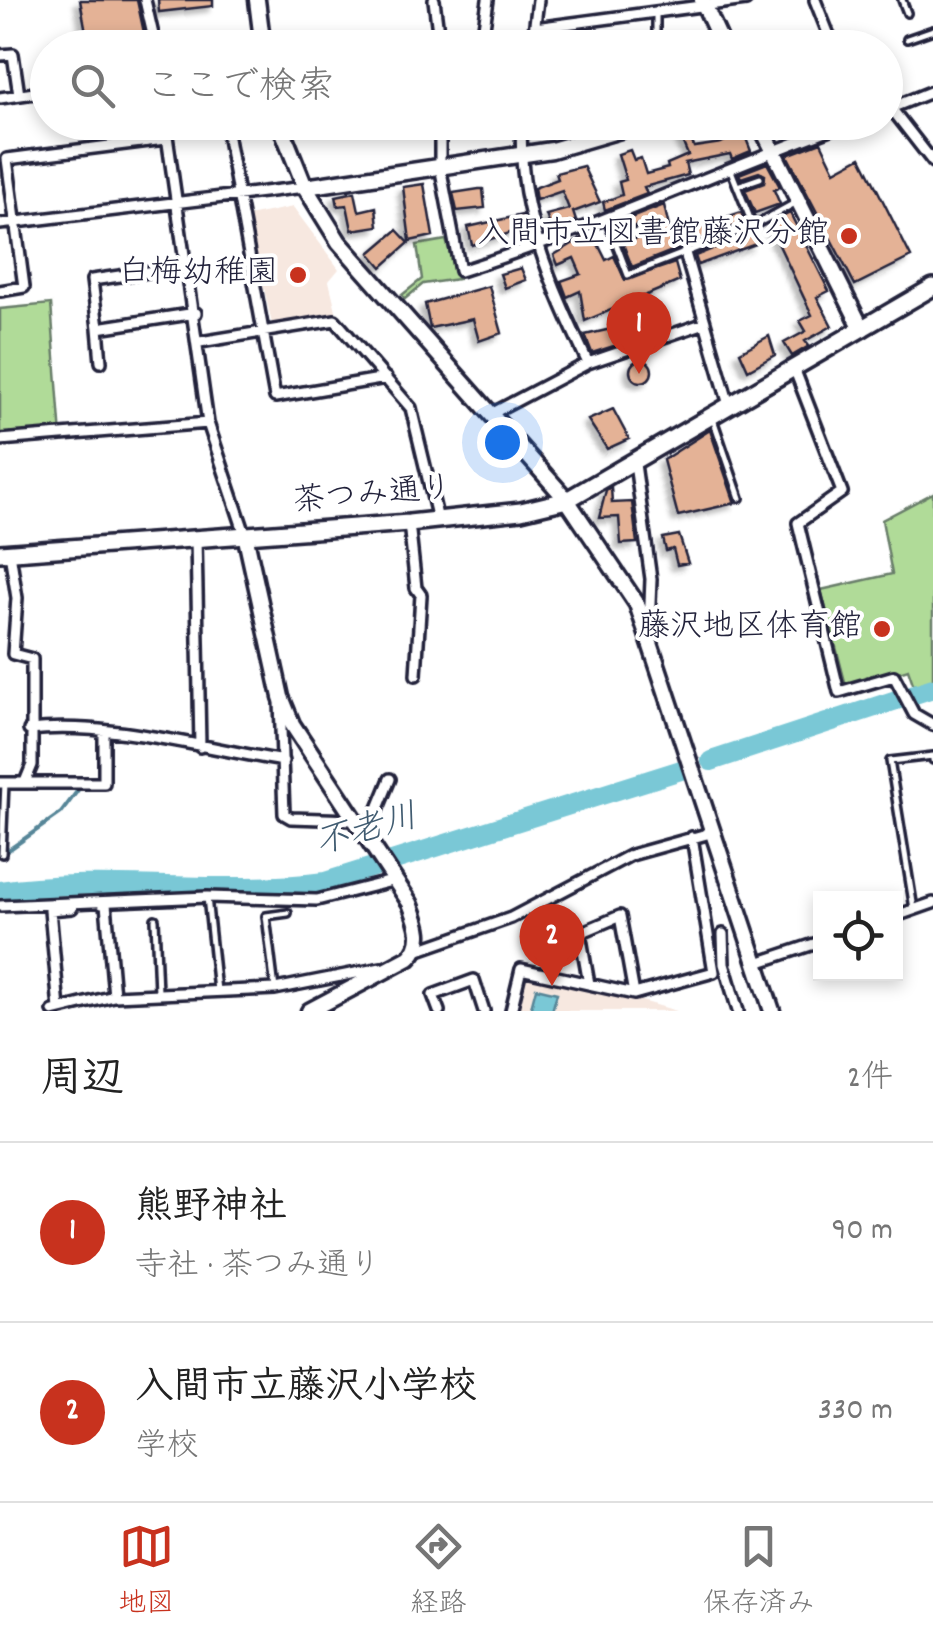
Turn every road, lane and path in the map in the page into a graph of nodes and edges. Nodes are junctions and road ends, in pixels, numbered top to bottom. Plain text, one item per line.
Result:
1 (145, 0) edge
2 (257, 0) edge
3 (434, 0) edge
4 (488, 0) edge
5 (538, 0) edge
6 (746, 0) edge
7 (814, 0) edge
8 (902, 0) edge
9 (704, 4) edge
10 (656, 13) junction
11 (907, 13) dead end
12 (535, 28) joint
13 (152, 30) edge
14 (261, 30) edge
15 (438, 30) edge
16 (484, 30) edge
17 (656, 30) edge
18 (716, 30) edge
19 (826, 30) edge
20 (933, 30) edge
21 (907, 39) dead end
22 (0, 55) edge
23 (933, 91) edge
24 (30, 94) edge
25 (20, 95) junction
26 (0, 98) edge
27 (903, 103) edge
28 (903, 127) edge
29 (158, 140) edge
30 (166, 140) edge
31 (227, 140) edge
32 (287, 140) edge
33 (440, 140) edge
34 (521, 140) edge
35 (578, 140) edge
36 (766, 140) edge
37 (801, 140) edge
38 (771, 151) junction
39 (520, 155) junction
40 (933, 162) edge
41 (440, 166) junction
42 (729, 166) junction
43 (760, 178) dead end
44 (737, 186) junction
45 (305, 187) junction
46 (234, 193) junction
47 (178, 200) junction
48 (796, 203) junction
49 (607, 220) junction
50 (12, 222) junction
51 (0, 224) edge
52 (753, 226) junction
53 (650, 227) dead end
54 (615, 240) junction
55 (539, 246) junction
56 (685, 253) junction
57 (189, 266) junction
58 (933, 287) edge
59 (0, 291) edge
60 (196, 313) junction
61 (705, 323) junction
62 (98, 328) junction
63 (862, 329) junction
64 (262, 332) junction
65 (200, 342) junction
66 (101, 362) dead end
67 (588, 362) junction
68 (794, 368) junction
69 (386, 378) junction
70 (729, 405) junction
71 (491, 414) junction
72 (712, 416) junction
73 (208, 423) junction
74 (0, 440) edge
75 (635, 464) junction
76 (740, 498) dead end
77 (567, 500) junction
78 (438, 520) junction
79 (409, 523) junction
80 (245, 534) junction
81 (196, 538) junction
82 (5, 553) edge
83 (649, 630) junction
84 (416, 674) dead end
85 (281, 698) junction
86 (933, 725) edge
87 (28, 730) junction
88 (104, 732) junction
89 (200, 748) junction
90 (933, 760) edge
91 (283, 761) junction
92 (390, 779) dead end
93 (24, 782) junction
94 (3, 783) edge
95 (357, 820) junction
96 (714, 832) junction
97 (367, 835) junction
98 (692, 837) junction
99 (2, 854) edge
100 (396, 880) junction
101 (207, 896) junction
102 (933, 904) edge
103 (0, 906) edge
104 (914, 910) junction
105 (288, 914) dead end
106 (903, 914) edge
107 (155, 919) dead end
108 (723, 934) dead end
109 (813, 944) edge
110 (416, 951) junction
111 (399, 963) junction
112 (757, 964) junction
113 (589, 984) junction
114 (275, 990) junction
115 (217, 991) junction
116 (158, 992) junction
117 (634, 994) junction
118 (114, 996) junction
119 (56, 1010) edge
120 (309, 1011) edge
121 (438, 1011) edge
122 (484, 1011) edge
123 (511, 1011) edge
124 (738, 1011) edge
125 (772, 1011) edge

1 - 13 street
2 - 14 street
3 - 15 street
4 - 16 street
5 - 12 street
6 - 9 street
7 - 19 street
8 - 11 lane
9 - 10 street
9 - 18 street
10 - 12 street
10 - 17 lane
20 - 21 lane
22 - 25 street
23 - 27 street
24 - 25 street
25 - 26 street
28 - 40 street
29 - 50 street
30 - 47 street
31 - 46 street
32 - 45 street
33 - 41 street
34 - 39 street
35 - 39 street
36 - 38 street
37 - 38 street
38 - 42 street
38 - 48 street
39 - 41 street
39 - 55 street
41 - 45 street
41 - 55 street
42 - 44 lane
42 - 49 street
43 - 44 lane
44 - 52 lane
45 - 46 street
45 - 71 street
46 - 47 street
46 - 64 street
47 - 50 street
47 - 57 street
48 - 52 lane
48 - 63 street
49 - 54 lane
49 - 55 street
50 - 51 street
50 - 59 street
52 - 56 lane
53 - 54 lane
54 - 56 lane
55 - 67 street
56 - 61 street
57 - 60 street
57 - 62 street
58 - 63 main road, 茶つみ通り
60 - 62 street
60 - 65 street
61 - 67 street
61 - 70 street
62 - 66 street
63 - 68 main road, 茶つみ通り
64 - 65 street
64 - 69 street
64 - 69 street
65 - 73 street
67 - 71 street
68 - 70 main road, 茶つみ通り
68 - 86 street
69 - 78 street
70 - 72 main road, 茶つみ通り
71 - 77 street
72 - 75 main road, 茶つみ通り
72 - 76 lane
73 - 74 street
73 - 80 street
75 - 77 main road, 茶つみ通り
75 - 83 street
77 - 78 main road, 茶つみ通り
77 - 83 street
78 - 79 main road, 茶つみ通り
79 - 80 main road, 茶つみ通り
79 - 84 street
80 - 81 main road, 茶つみ通り
80 - 85 street
81 - 82 main road, 茶つみ通り
81 - 89 street
82 - 87 street
83 - 96 street
85 - 91 street
85 - 95 street
87 - 88 street
87 - 93 street
88 - 89 street
88 - 93 street
89 - 91 street
90 - 104 lane
91 - 95 street
92 - 97 street
93 - 94 street
94 - 99 lane
95 - 97 street
96 - 98 street
96 - 112 street
97 - 100 street
98 - 110 street
98 - 117 street
100 - 101 street
100 - 110 street
101 - 103 street
101 - 115 lane
102 - 104 street
104 - 106 street
105 - 114 lane
107 - 116 lane
108 - 124 street
109 - 112 street
110 - 111 street
111 - 114 street
111 - 120 street
112 - 125 street
113 - 117 street
113 - 117 street
113 - 123 street
114 - 115 street
115 - 116 street
116 - 118 street
118 - 119 street
118 - 119 street
121 - 122 street

